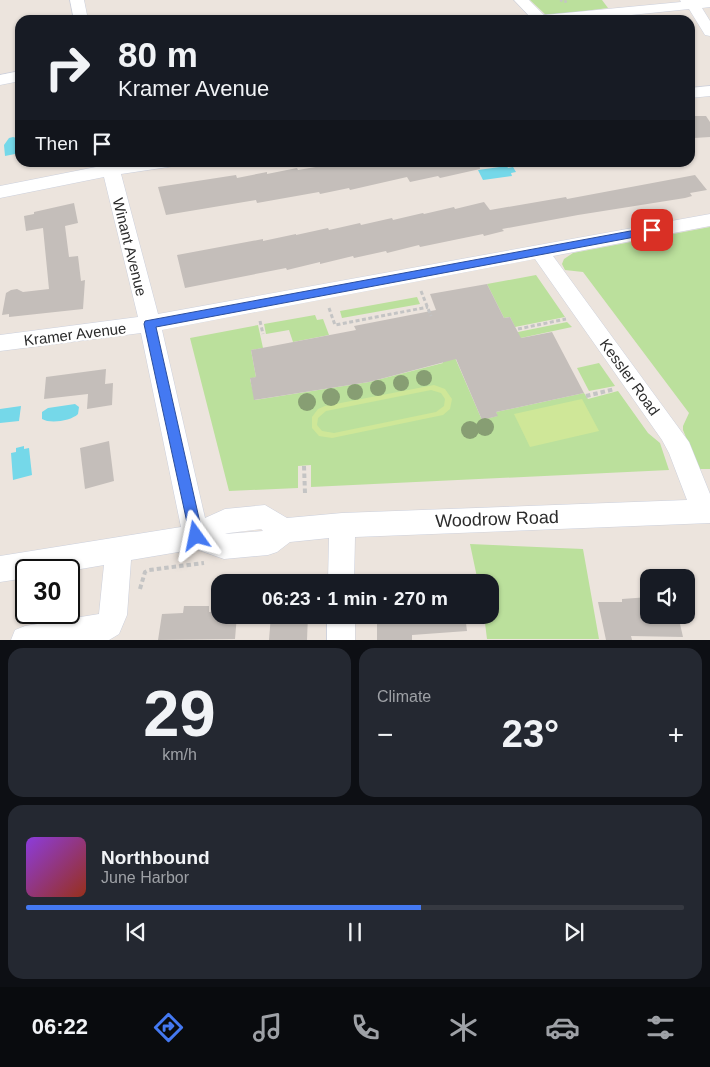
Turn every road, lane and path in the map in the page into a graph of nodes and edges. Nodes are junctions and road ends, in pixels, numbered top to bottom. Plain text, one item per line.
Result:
1 (77, 0) edge
2 (521, 0) edge
3 (690, 3) edge
4 (710, 3) edge
5 (80, 15) edge
6 (536, 15) edge
7 (585, 15) edge
8 (710, 32) edge
9 (15, 77) edge
10 (0, 80) edge
11 (710, 90) edge
12 (695, 92) edge
13 (106, 167) edge
14 (110, 167) edge
15 (0, 192) edge
16 (710, 220) edge
17 (539, 251) junction
18 (421, 291) dead end
19 (428, 307) junction
20 (329, 308) dead end
21 (432, 316) dead end
22 (571, 318) dead end
23 (260, 321) dead end
24 (150, 324) junction
25 (518, 329) dead end
26 (263, 334) dead end
27 (0, 343) edge
28 (609, 390) dead end
29 (586, 396) dead end
30 (304, 466) dead end
31 (305, 493) dead end
32 (707, 511) edge
33 (342, 525) junction
34 (196, 536) junction
35 (119, 549) junction
36 (210, 562) dead end
37 (0, 569) edge
38 (341, 574) edge
39 (140, 589) dead end
40 (341, 624) edge
41 (25, 640) edge
42 (341, 640) edge

1 - 5 street
2 - 6 street
3 - 4 street
3 - 7 street
3 - 8 street
9 - 10 street
11 - 12 street
13 - 15 street
14 - 24 street, Winant Avenue
16 - 17 street, Kramer Avenue
17 - 24 street, Kramer Avenue
17 - 32 street, Kessler Road
18 - 19 path
19 - 20 path
19 - 21 path
22 - 25 path
23 - 26 path
24 - 27 street, Kramer Avenue
24 - 34 street, Winant Avenue
28 - 29 path
30 - 31 path
32 - 33 street, Woodrow Road
33 - 34 street, Woodrow Road
33 - 38 street
34 - 35 street
35 - 37 street
35 - 41 street
36 - 39 path
40 - 42 street

